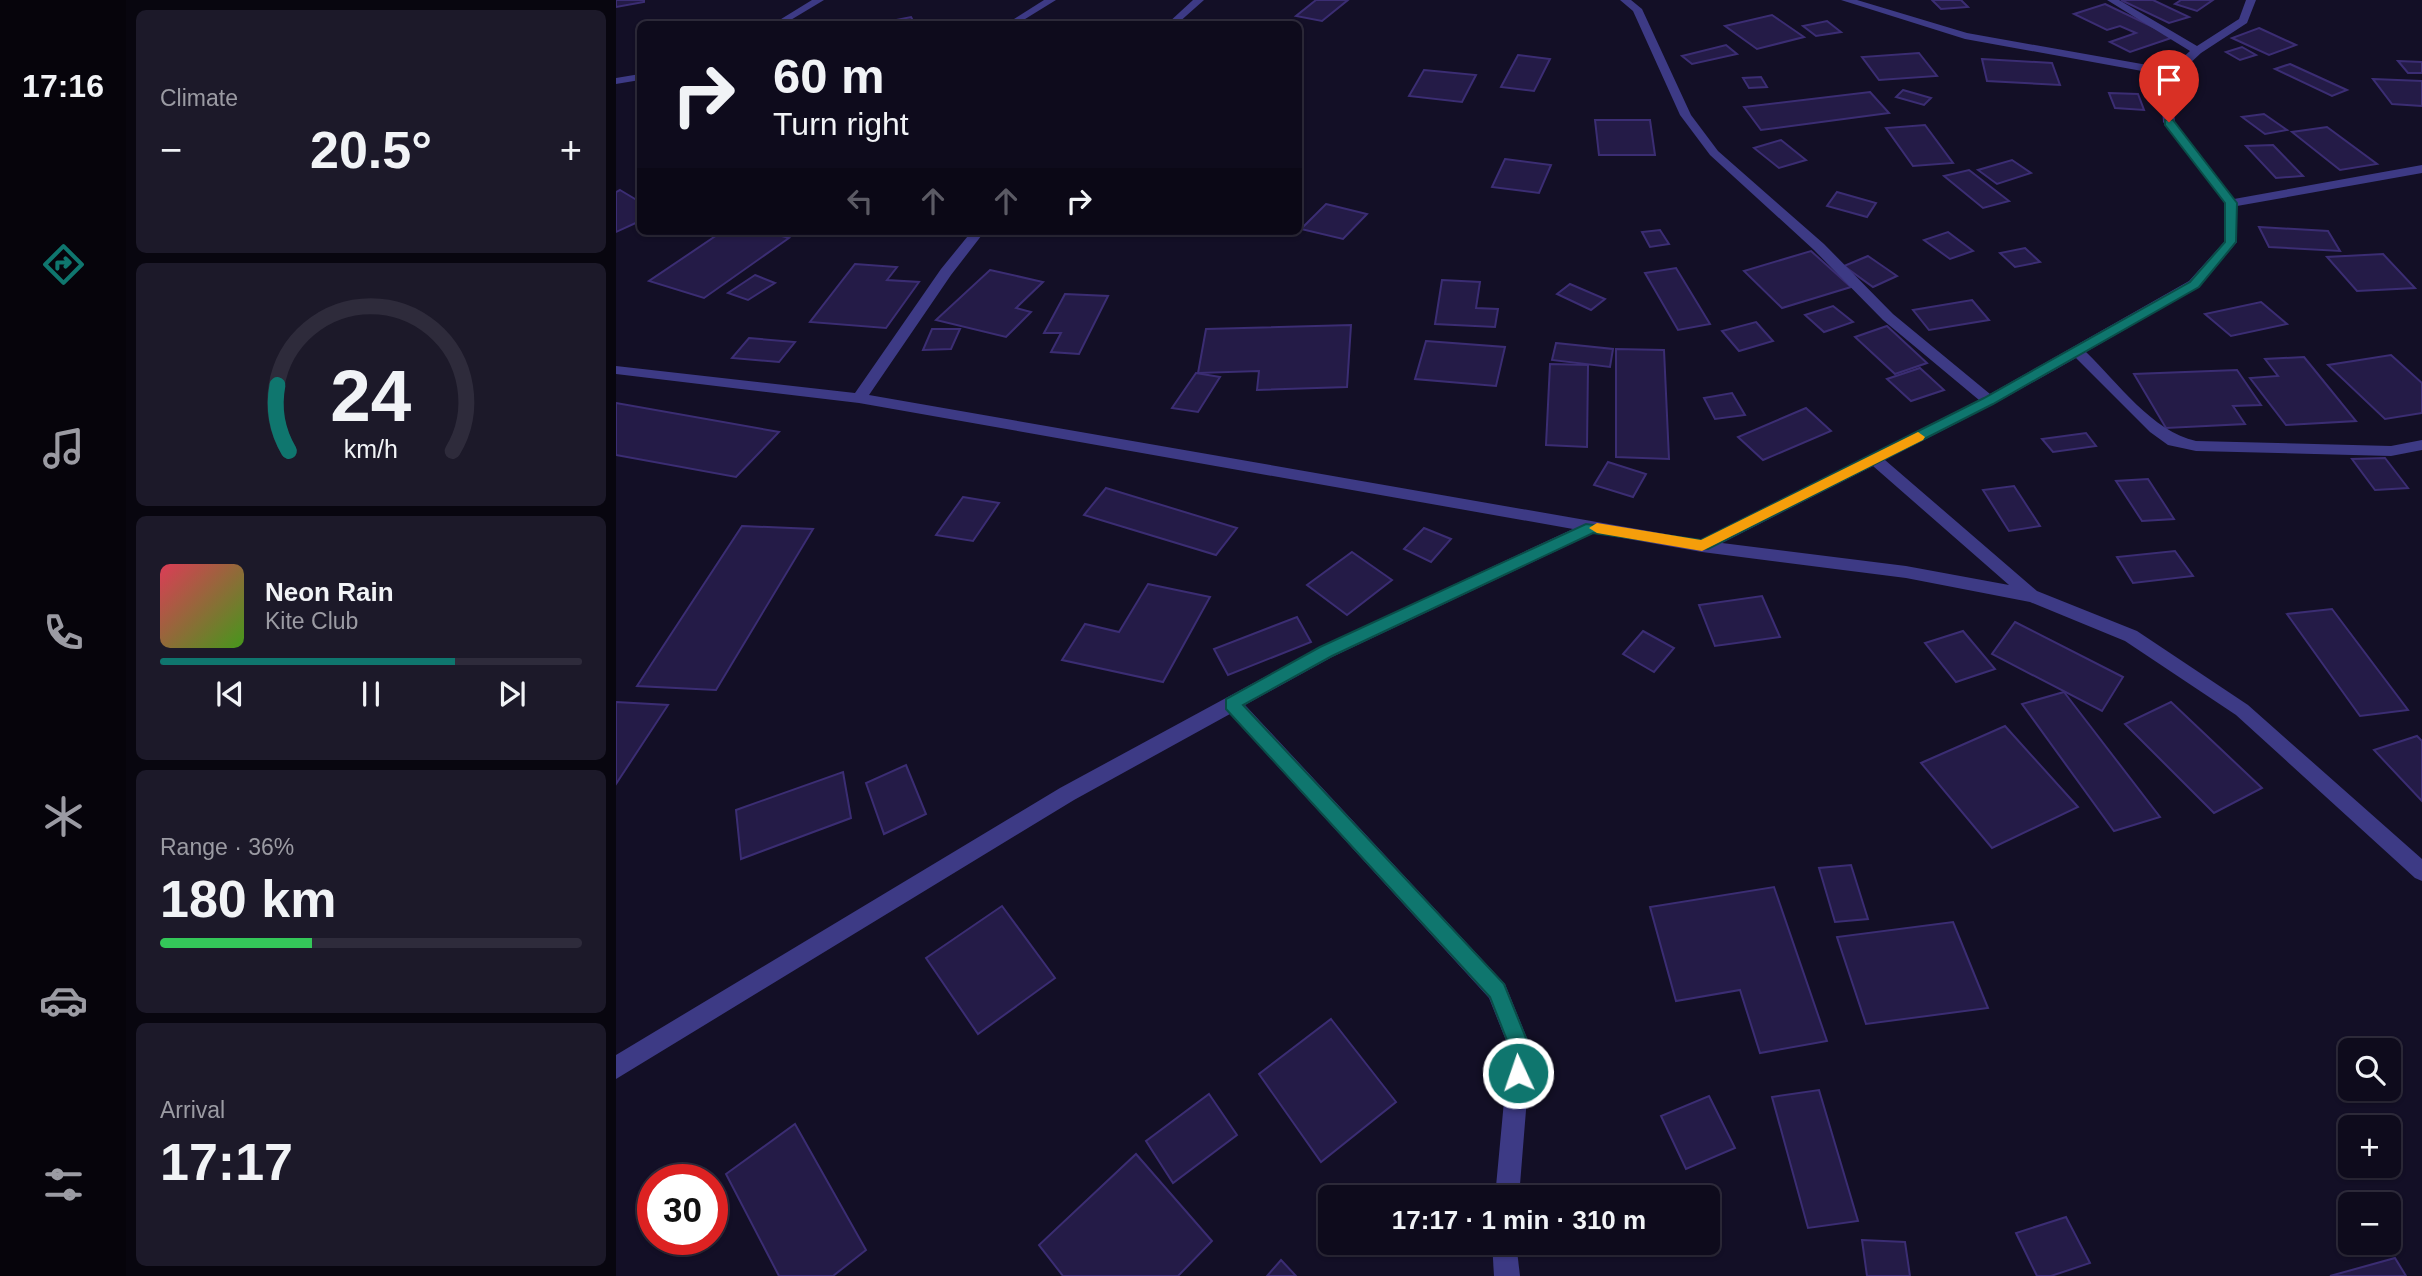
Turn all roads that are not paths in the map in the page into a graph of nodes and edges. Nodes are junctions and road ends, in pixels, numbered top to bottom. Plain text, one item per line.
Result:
1 (819, 0) edge
2 (1051, 0) edge
3 (1199, 0) edge
4 (1625, 0) edge
5 (1846, 0) edge
6 (2112, 0) edge
7 (2251, 0) edge
8 (783, 21) edge
9 (1016, 21) edge
10 (1175, 21) edge
11 (2197, 51) junction
12 (2172, 73) junction
13 (637, 77) edge
14 (616, 82) edge
15 (2422, 170) edge
16 (2231, 203) junction
17 (976, 235) edge
18 (2077, 351) junction
19 (616, 370) edge
20 (859, 398) junction
21 (1989, 401) junction
22 (2422, 445) edge
23 (1875, 459) junction
24 (1592, 527) junction
25 (1702, 546) junction
26 (2033, 596) junction
27 (1232, 704) junction
28 (2422, 872) edge
29 (616, 1068) edge
30 (1508, 1185) edge
31 (1505, 1255) edge
32 (1507, 1276) edge

1 - 8 street
2 - 9 street
3 - 10 street
4 - 21 street
5 - 12 street
6 - 11 street
7 - 11 street
11 - 12 street
12 - 16 street
13 - 14 street
15 - 16 street
16 - 18 street
17 - 20 street
18 - 21 street
18 - 22 street
19 - 20 street
20 - 24 street
21 - 23 street
23 - 25 street
23 - 26 street
24 - 25 street
24 - 27 street
25 - 26 street
26 - 28 street
27 - 29 street
27 - 30 street
31 - 32 street

